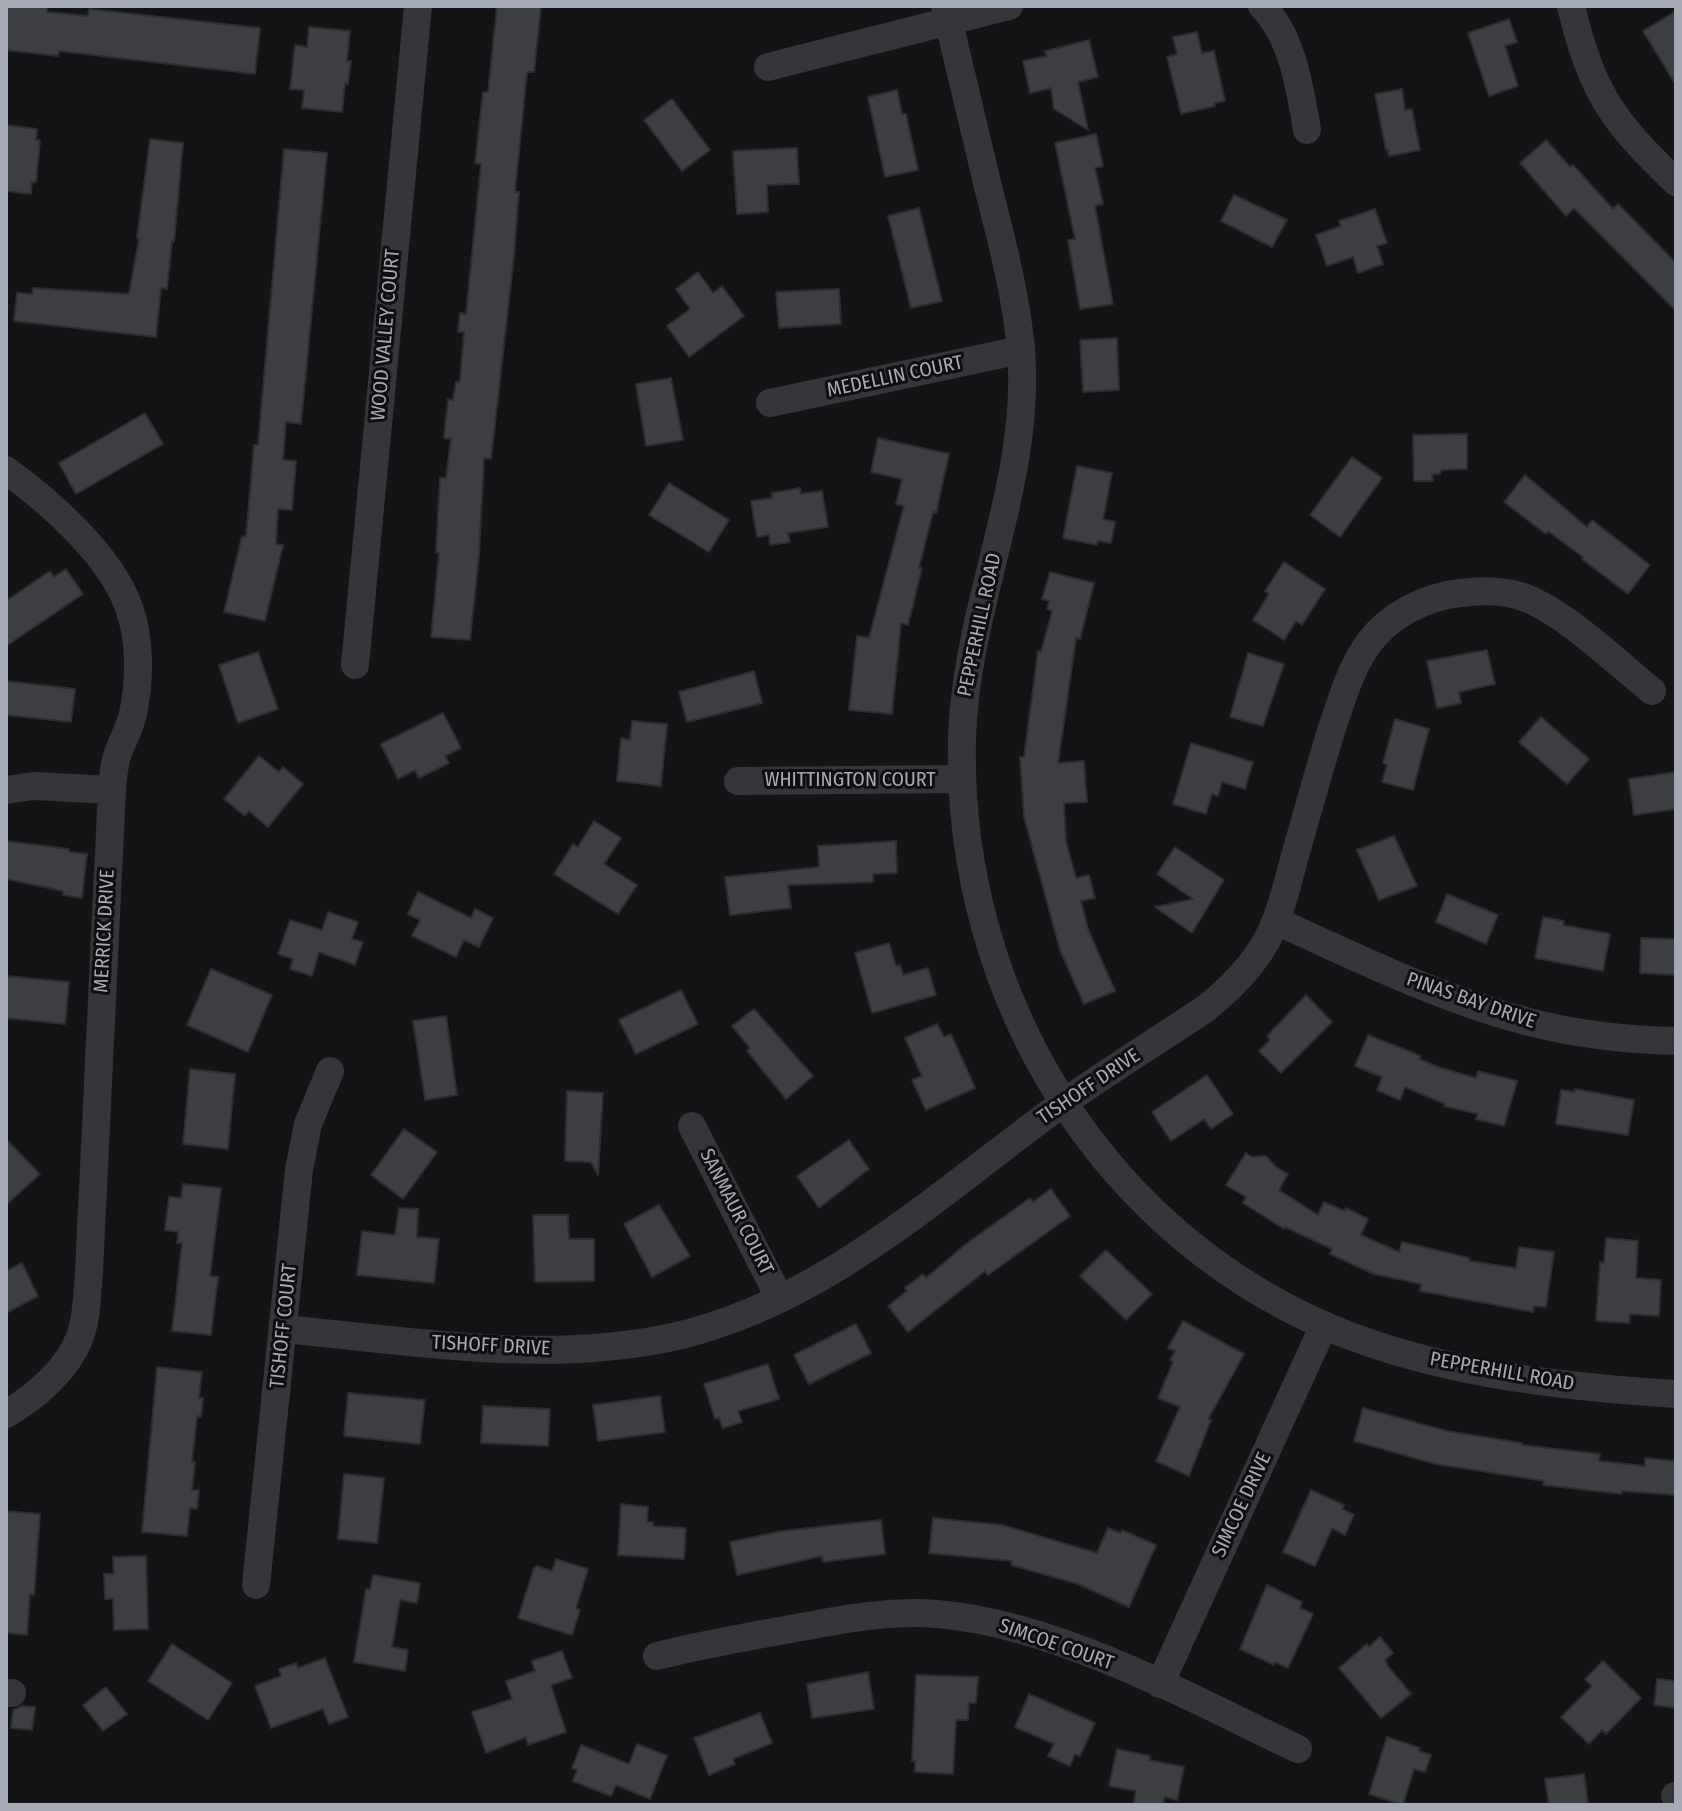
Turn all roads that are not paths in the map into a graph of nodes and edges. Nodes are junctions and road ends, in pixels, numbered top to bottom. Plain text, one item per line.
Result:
1 (418, 6) edge
2 (1009, 6) edge
3 (1262, 6) edge
4 (1571, 6) edge
5 (947, 13) edge
6 (768, 67) dead end
7 (1307, 130) dead end
8 (1676, 182) edge
9 (1021, 350) junction
10 (770, 403) dead end
11 (6, 470) edge
12 (355, 665) dead end
13 (1652, 691) dead end
14 (962, 779) junction
15 (738, 781) dead end
16 (6, 790) edge
17 (112, 790) junction
18 (1276, 921) junction
19 (1676, 1041) edge
20 (330, 1071) dead end
21 (1062, 1104) junction
22 (692, 1126) dead end
23 (780, 1299) junction
24 (1324, 1325) junction
25 (284, 1329) junction
26 (1676, 1394) edge
27 (6, 1414) edge
28 (256, 1585) dead end
29 (657, 1656) dead end
30 (1160, 1684) junction
31 (1298, 1749) dead end

1 - 12 street, WOOD VALLEY COURT
2 - 5 street
3 - 7 street
4 - 8 street
5 - 6 street
5 - 9 street, PEPPERHILL ROAD
9 - 10 street, MEDELLIN COURT
9 - 14 street, PEPPERHILL ROAD
11 - 17 street, MERRICK DRIVE
13 - 18 street, TISHOFF DRIVE
14 - 15 street, WHITTINGTON COURT
14 - 21 street, PEPPERHILL ROAD
16 - 17 street
17 - 27 street, MERRICK DRIVE
18 - 19 street, PINAS BAY DRIVE
18 - 21 street, TISHOFF DRIVE
20 - 25 street, TISHOFF COURT
21 - 23 street, TISHOFF DRIVE
21 - 24 street, PEPPERHILL ROAD
22 - 23 street, SANMAUR COURT
23 - 25 street, TISHOFF DRIVE
24 - 26 street, PEPPERHILL ROAD
24 - 30 street, SIMCOE DRIVE
25 - 28 street, TISHOFF COURT
29 - 30 street, SIMCOE COURT
30 - 31 street, SIMCOE COURT

